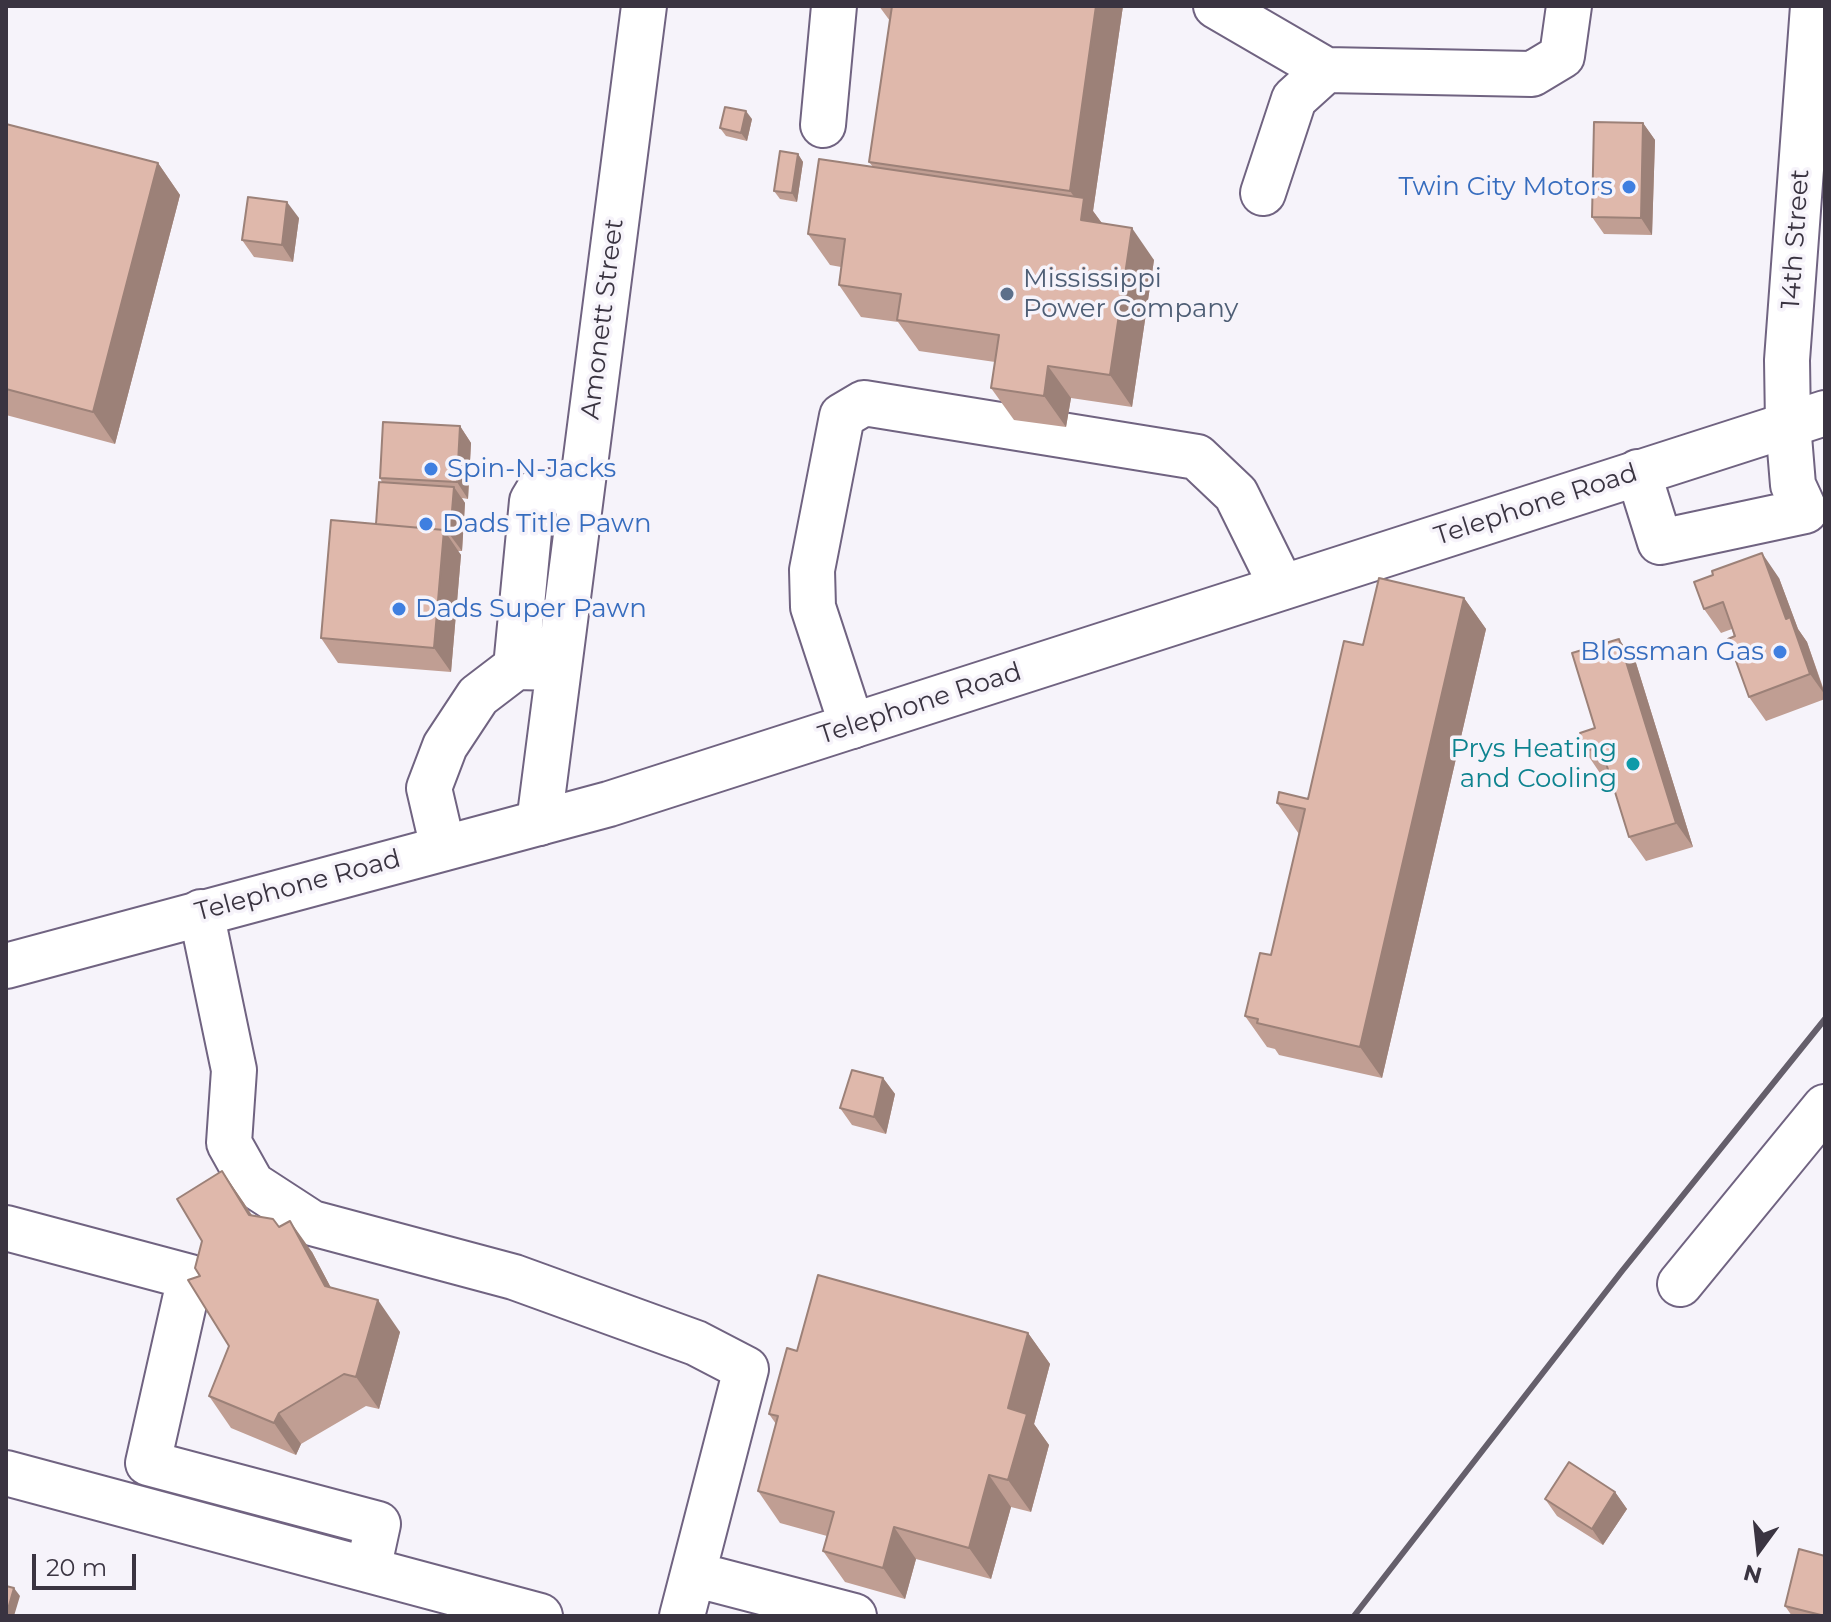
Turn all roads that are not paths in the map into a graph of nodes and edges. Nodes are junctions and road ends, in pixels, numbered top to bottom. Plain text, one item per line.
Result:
1 (644, 6) edge
2 (834, 6) edge
3 (1216, 6) edge
4 (1569, 6) edge
5 (1813, 6) edge
6 (1326, 70) junction
7 (823, 125) dead end
8 (1263, 193) dead end
9 (1806, 418) edge
10 (1638, 472) junction
11 (581, 492) junction
12 (1282, 587) junction
13 (516, 667) junction
14 (559, 668) junction
15 (852, 726) junction
16 (539, 823) junction
17 (443, 848) junction
18 (201, 912) junction
19 (6, 966) edge
20 (1825, 1107) edge
21 (6, 1228) edge
22 (1680, 1284) dead end
23 (148, 1463) junction
24 (6, 1473) edge
25 (136, 1508) junction
26 (368, 1570) junction
27 (693, 1574) junction
28 (540, 1616) edge
29 (682, 1616) edge
30 (854, 1616) edge

1 - 11 street, Amonett Street
2 - 7 street
3 - 6 street
4 - 6 street
5 - 9 street, 14th Street
6 - 8 street
9 - 10 street, Telephone Road
9 - 10 street, 14th Street
10 - 12 street, Telephone Road
11 - 13 street
11 - 14 street, Amonett Street
12 - 15 street, Telephone Road
12 - 15 street
13 - 14 street
13 - 17 street
14 - 16 street, Amonett Street
15 - 16 street, Telephone Road
16 - 17 street, Telephone Road
17 - 18 street, Telephone Road
18 - 19 street, Telephone Road
18 - 27 street
20 - 22 street
21 - 23 street
23 - 25 street
23 - 26 street
24 - 25 street
25 - 26 street
26 - 28 street
27 - 29 street
27 - 30 street

